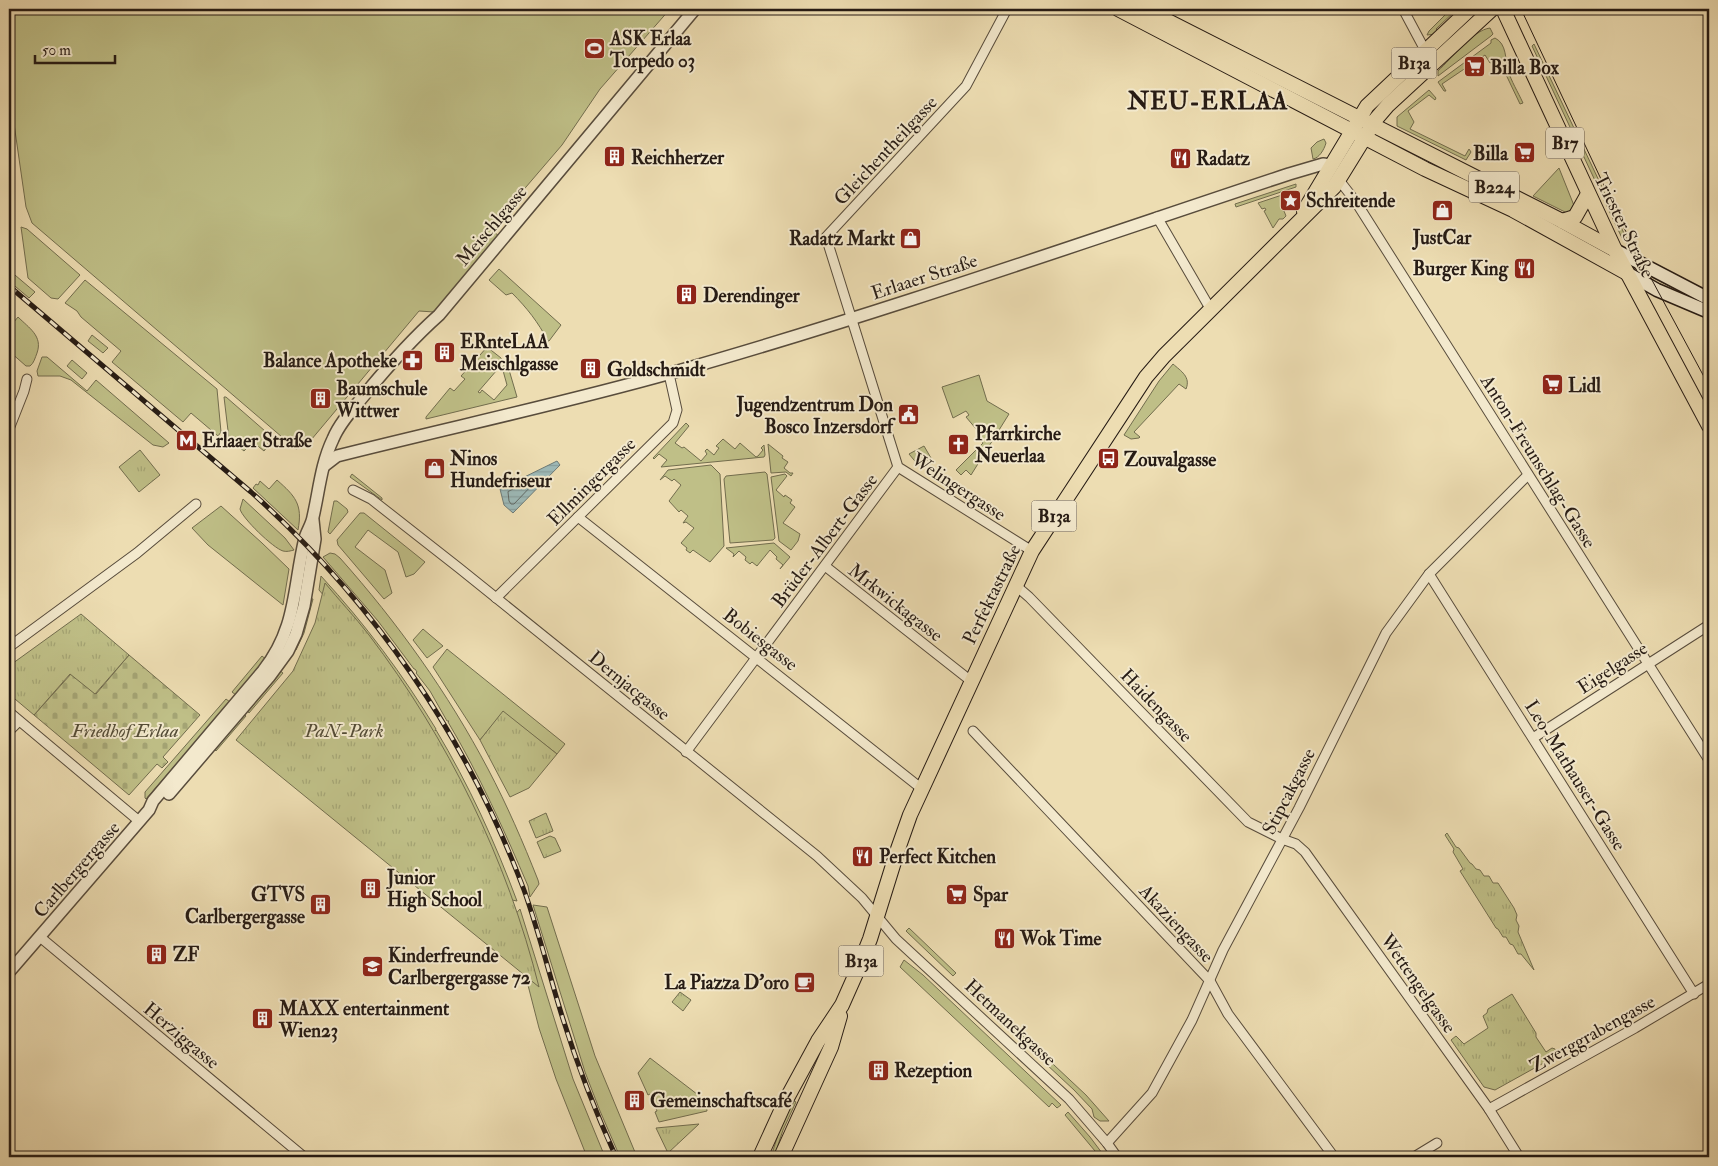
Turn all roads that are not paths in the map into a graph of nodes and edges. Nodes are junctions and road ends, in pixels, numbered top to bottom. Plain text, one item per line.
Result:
1 (695, 9) edge
2 (1007, 9) edge
3 (1144, 9) edge
4 (1403, 9) edge
5 (1470, 9) edge
6 (1492, 9) edge
7 (1503, 9) edge
8 (1125, 10) edge
9 (1426, 52) junction
10 (1362, 127) junction
11 (1332, 165) junction
12 (1339, 180) junction
13 (1588, 194) junction
14 (1157, 217) junction
15 (1562, 221) junction
16 (1288, 232) junction
17 (1615, 250) junction
18 (1627, 272) junction
19 (1709, 300) edge
20 (1212, 310) junction
21 (1709, 312) edge
22 (852, 319) junction
23 (669, 374) junction
24 (26, 378) dead end
25 (1709, 426) edge
26 (9, 430) edge
27 (322, 467) junction
28 (898, 467) junction
29 (1528, 475) junction
30 (353, 490) dead end
31 (196, 504) dead end
32 (578, 517) junction
33 (1032, 551) junction
34 (826, 566) junction
35 (1429, 574) junction
36 (1015, 585) junction
37 (496, 598) junction
38 (1709, 625) edge
39 (9, 647) edge
40 (757, 657) junction
41 (1648, 664) junction
42 (971, 681) junction
43 (9, 712) edge
44 (19, 721) junction
45 (9, 730) edge
46 (973, 730) dead end
47 (1533, 738) junction
48 (686, 752) junction
49 (1709, 760) edge
50 (922, 789) junction
51 (140, 821) junction
52 (1282, 839) junction
53 (878, 916) junction
54 (40, 937) junction
55 (9, 972) edge
56 (1210, 981) junction
57 (1709, 984) edge
58 (1694, 994) junction
59 (842, 1005) junction
60 (1489, 1109) junction
61 (1107, 1143) junction
62 (1437, 1143) dead end
63 (304, 1157) edge
64 (760, 1157) edge
65 (781, 1157) edge
66 (1117, 1157) edge
67 (1334, 1157) edge
68 (1414, 1157) edge
69 (1519, 1157) edge

1 - 27 street, Meischlgasse
2 - 22 street, Gleichentheilgasse
3 - 10 main road, B224
4 - 9 street
5 - 9 main road, B13a
6 - 10 main road, B13a
7 - 13 main road, Triester Straße / B17
8 - 10 main road, B224
9 - 10 main road, B13a
10 - 11 main road, B13a
10 - 12 main road, B13a
10 - 15 main road, B224
10 - 18 main road, B224
11 - 14 street, Erlaaer Straße
11 - 16 main road, Perfektastraße / B13a
12 - 16 main road, Perfektastraße / B13a
12 - 29 street, Anton-Freunschlag-Gasse
13 - 15 main road
13 - 17 main road, Triester Straße / B17
14 - 20 street
14 - 22 street, Erlaaer Straße
15 - 17 main road, B224
16 - 20 main road, Perfektastraße / B13a
17 - 18 main road, Triester Straße / B17
17 - 19 main road
18 - 21 main road
18 - 25 main road, Triester Straße / B17
20 - 33 main road, Perfektastraße / B13a
22 - 23 street, Erlaaer Straße
22 - 28 street, Welingergasse
23 - 27 street, Erlaaer Straße
23 - 32 street, Ellmingergasse
24 - 26 street
27 - 51 street, Carlbergergasse
28 - 33 street, Welingergasse
28 - 34 street, Brüder-Albert-Gasse
29 - 35 street, Stipcakgasse
29 - 41 street, Anton-Freunschlag-Gasse
30 - 37 street, Dernjacgasse
31 - 39 street
32 - 37 street, Ellmingergasse
32 - 40 street, Bobiesgasse
33 - 36 main road, Perfektastraße / B13a
34 - 40 street, Brüder-Albert-Gasse
34 - 42 street, Mrkwickagasse
35 - 47 street, Leo-Mathauser-Gasse
35 - 52 street, Stipcakgasse
36 - 42 main road, Perfektastraße / B13a
36 - 52 street, Haidengasse
37 - 48 street, Dernjacgasse
38 - 41 street, Eigelgasse
40 - 48 street, Brüder-Albert-Gasse
40 - 50 street, Bobiesgasse
41 - 47 street, Eigelgasse
41 - 49 street, Anton-Freunschlag-Gasse
42 - 50 main road, Perfektastraße / B13a
43 - 44 street
44 - 45 street
44 - 51 street
46 - 56 street, Akaziengasse
47 - 58 street, Leo-Mathauser-Gasse
48 - 53 street, Dernjacgasse
50 - 53 main road, Perfektastraße / B13a
51 - 54 street, Carlbergergasse
52 - 56 street, Stipcakgasse
52 - 60 street, Wettengelgasse
53 - 59 main road, Perfektastraße / B13a
53 - 61 street, Hetmanekgasse
54 - 55 street, Carlbergergasse
54 - 63 street, Herziggasse
56 - 61 street, Stipcakgasse
56 - 67 street, Akaziengasse
57 - 58 street, Zwerggrabengasse
58 - 60 street, Zwerggrabengasse
59 - 64 main road, Perfektastraße / B13a
59 - 65 main road, Perfektastraße / B13a
60 - 69 street, Wettengelgasse
61 - 66 street, Hetmanekgasse
62 - 68 street

